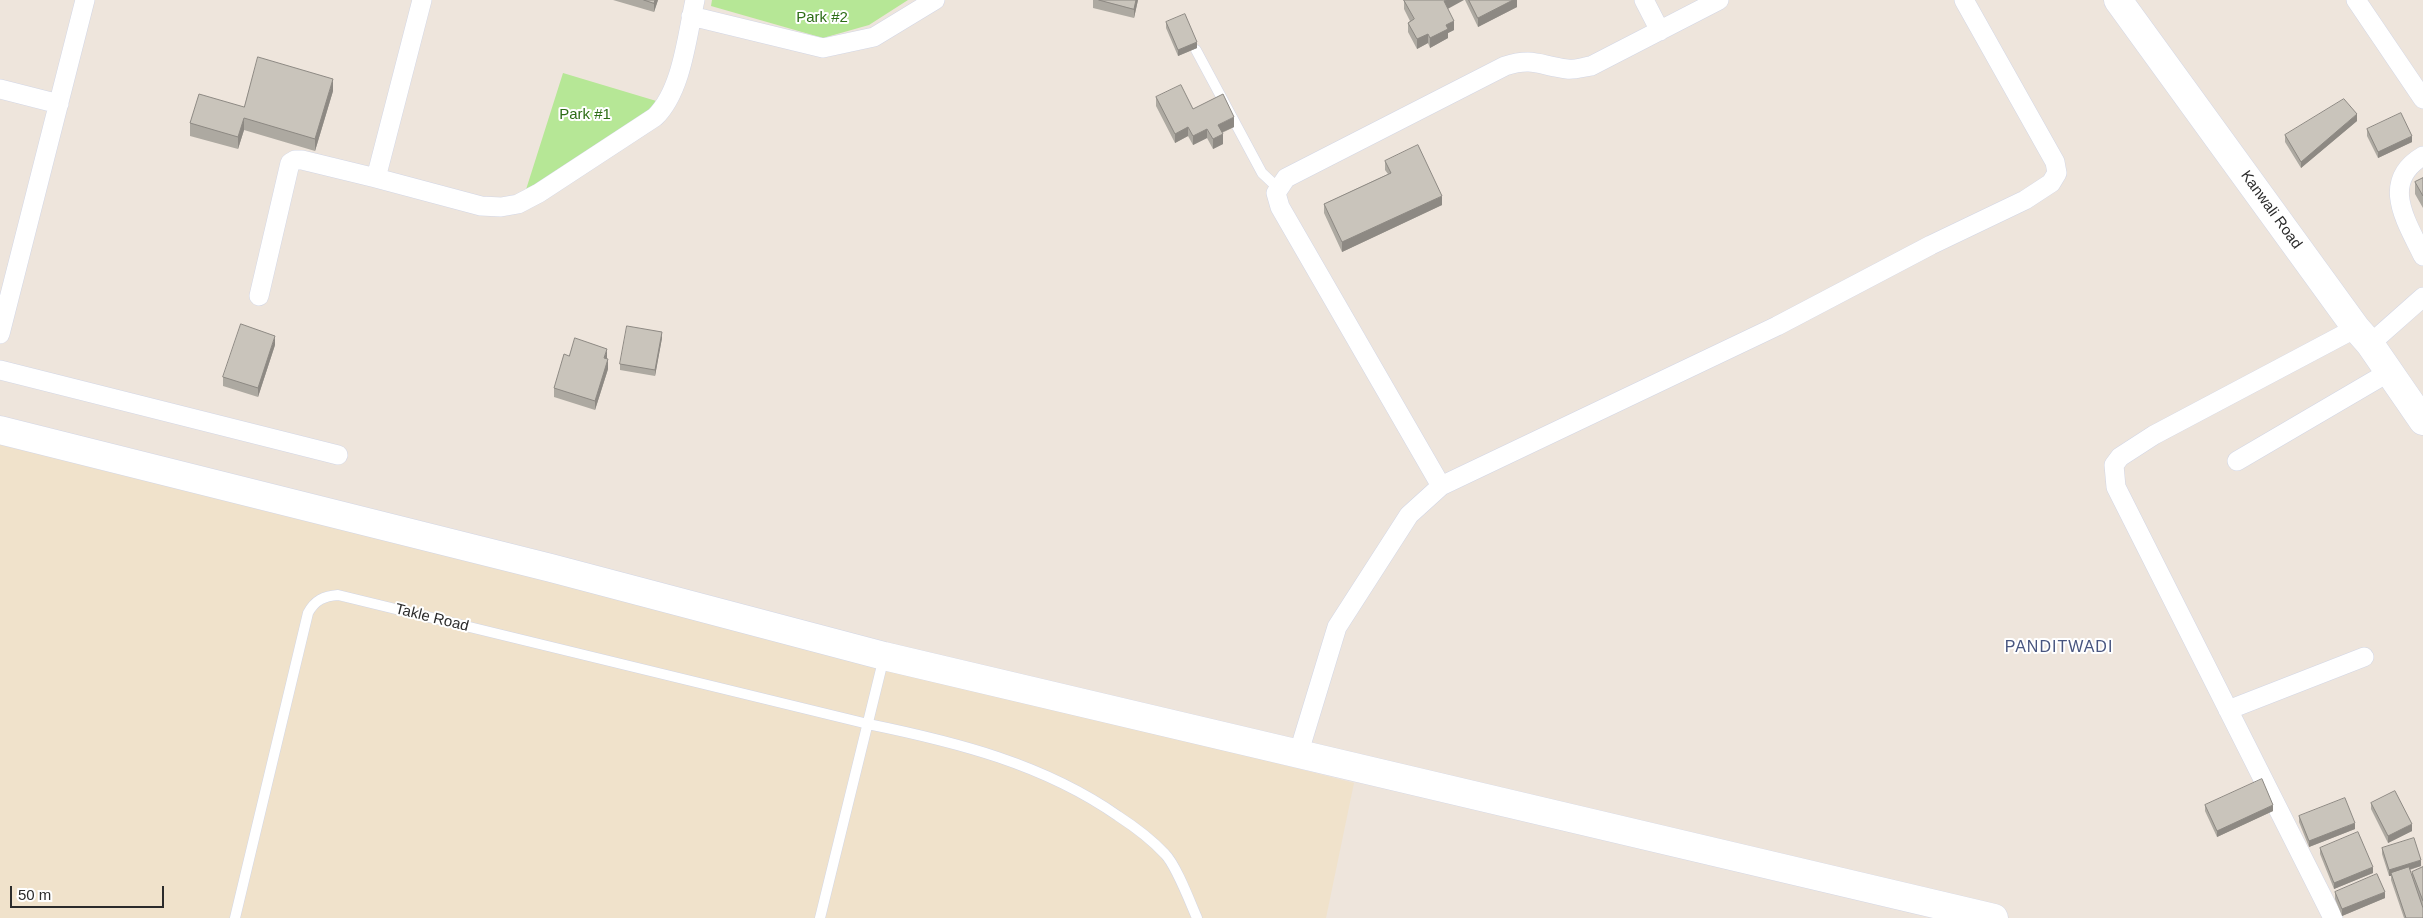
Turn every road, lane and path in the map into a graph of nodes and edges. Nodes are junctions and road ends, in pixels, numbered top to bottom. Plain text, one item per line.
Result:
1 (85, 0) edge
2 (422, 0) edge
3 (935, 0) edge
4 (1644, 0) edge
5 (1719, 0) edge
6 (1964, 0) edge
7 (2118, 0) edge
8 (2356, 0) edge
9 (693, 8) edge
10 (1660, 31) junction
11 (1196, 50) edge
12 (0, 89) edge
13 (2423, 99) edge
14 (59, 104) junction
15 (2423, 156) edge
16 (376, 178) junction
17 (1278, 188) junction
18 (2423, 256) edge
19 (259, 296) dead end
20 (2423, 297) edge
21 (0, 334) edge
22 (2363, 336) junction
23 (0, 370) edge
24 (2389, 372) junction
25 (2423, 421) edge
26 (0, 430) edge
27 (338, 455) dead end
28 (2237, 461) dead end
29 (1441, 486) junction
30 (884, 656) junction
31 (2364, 657) dead end
32 (2228, 710) junction
33 (868, 724) junction
34 (1298, 755) junction
35 (235, 918) edge
36 (820, 918) edge
37 (1197, 918) edge
38 (1994, 918) edge
39 (2333, 918) edge

1 - 14 street
2 - 16 street
3 - 9 street
4 - 10 street
5 - 10 street
6 - 29 street
7 - 22 main road, Kanwali Road
8 - 13 street
9 - 16 street
10 - 17 street
11 - 17 lane
12 - 14 street
14 - 21 street
15 - 18 street
16 - 19 street
17 - 29 street
20 - 22 street
22 - 24 main road, Kanwali Road
22 - 32 street
23 - 27 street
24 - 25 main road, Kanwali Road
24 - 28 street
26 - 30 main road
29 - 34 street
30 - 33 lane
30 - 34 main road
31 - 32 street
32 - 39 street
33 - 35 lane, Takle Road
33 - 36 lane
33 - 37 lane
34 - 38 main road

